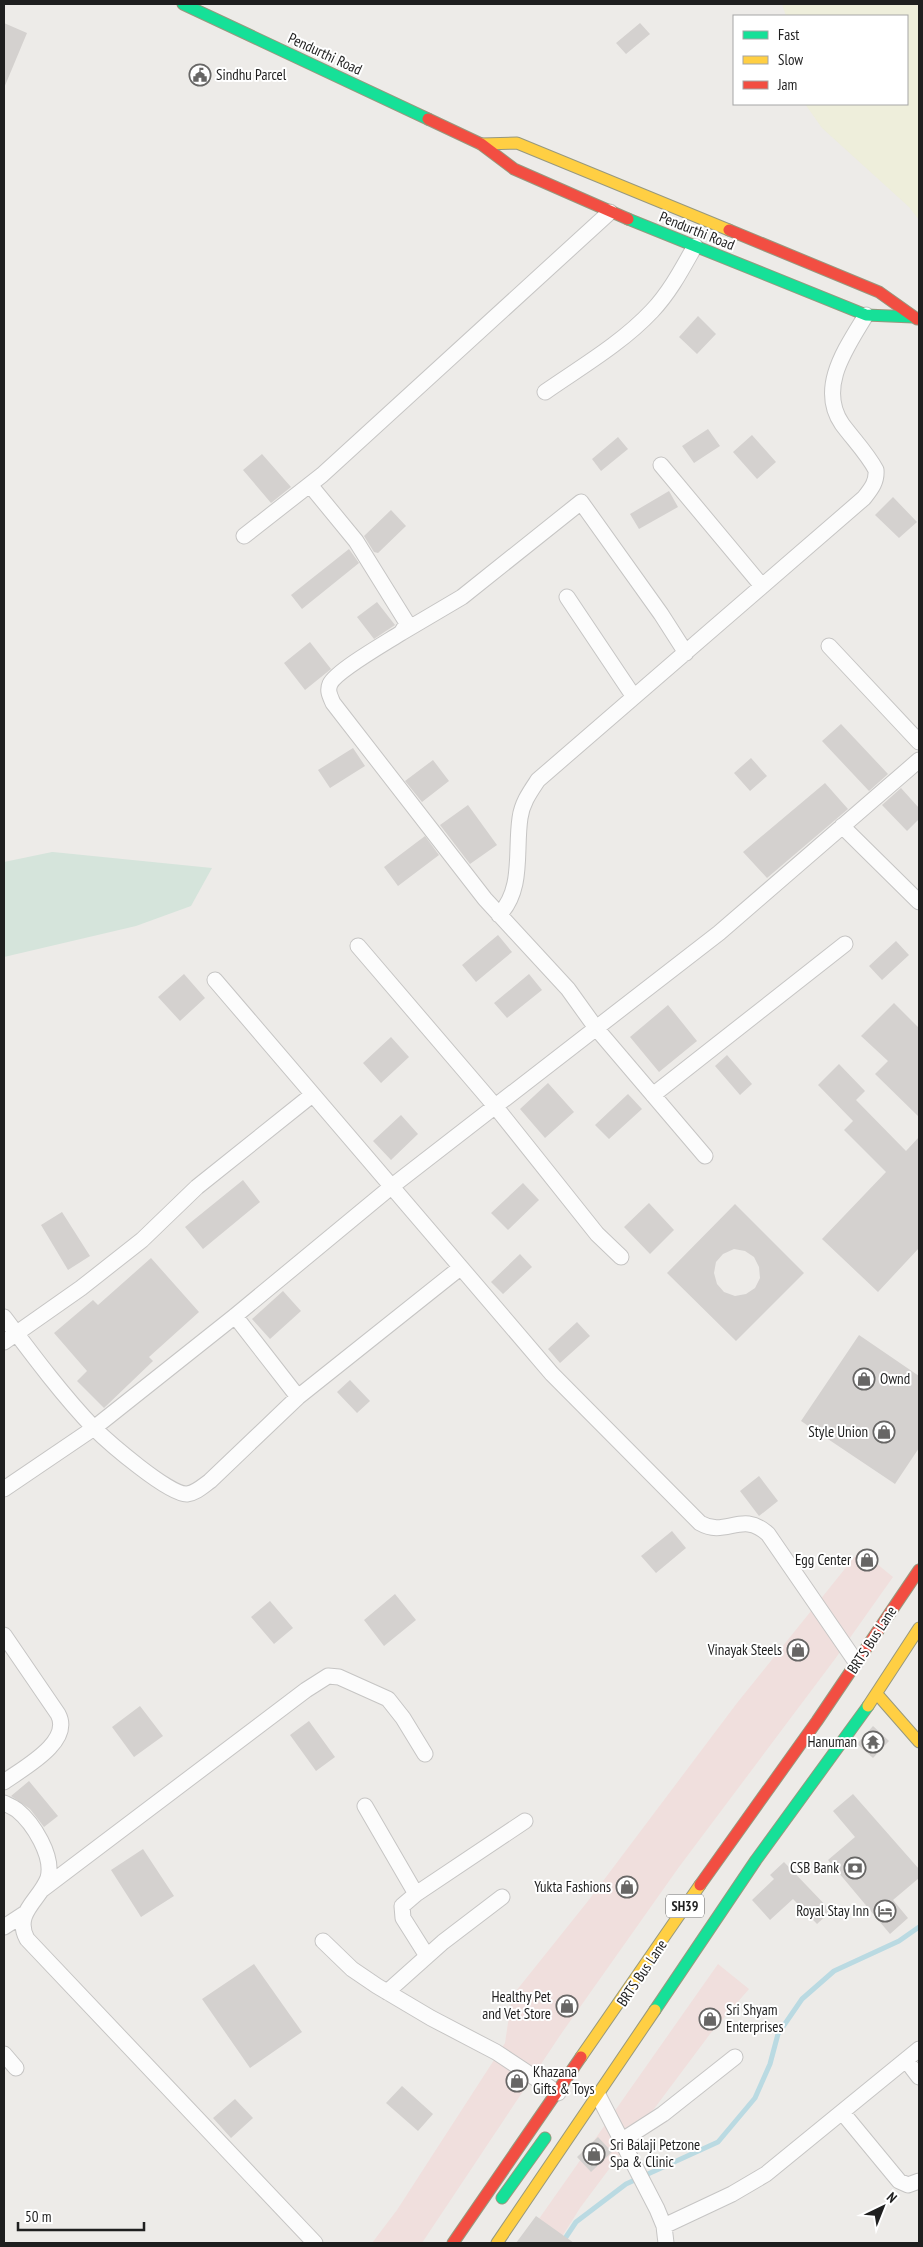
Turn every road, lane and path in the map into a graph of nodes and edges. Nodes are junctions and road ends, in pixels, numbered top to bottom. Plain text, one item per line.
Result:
1 (183, 4) edge
2 (481, 144) junction
3 (610, 212) junction
4 (695, 246) junction
5 (866, 315) junction
6 (916, 318) edge
7 (544, 392) dead end
8 (661, 465) dead end
9 (310, 485) junction
10 (244, 536) dead end
11 (762, 586) junction
12 (567, 597) dead end
13 (401, 633) junction
14 (829, 646) dead end
15 (686, 653) junction
16 (634, 697) junction
17 (919, 742) edge
18 (919, 760) edge
19 (842, 826) junction
20 (919, 902) edge
21 (499, 915) junction
22 (845, 944) dead end
23 (358, 946) dead end
24 (215, 980) dead end
25 (596, 1028) junction
26 (312, 1095) junction
27 (653, 1095) junction
28 (495, 1106) junction
29 (705, 1156) dead end
30 (391, 1187) junction
31 (621, 1257) dead end
32 (460, 1268) junction
33 (234, 1316) junction
34 (4, 1318) edge
35 (10, 1338) edge
36 (298, 1396) junction
37 (94, 1428) junction
38 (4, 1489) edge
39 (919, 1570) edge
40 (919, 1628) edge
41 (4, 1635) edge
42 (856, 1662) junction
43 (877, 1694) junction
44 (919, 1742) edge
45 (425, 1754) dead end
46 (4, 1782) edge
47 (4, 1802) edge
48 (365, 1806) dead end
49 (525, 1821) dead end
50 (42, 1890) junction
51 (416, 1894) junction
52 (502, 1897) dead end
53 (24, 1914) junction
54 (4, 1927) edge
55 (323, 1940) dead end
56 (427, 1956) junction
57 (387, 1992) junction
58 (919, 2049) edge
59 (4, 2054) edge
60 (735, 2056) dead end
61 (906, 2060) junction
62 (16, 2068) dead end
63 (919, 2077) edge
64 (558, 2092) junction
65 (598, 2094) junction
66 (842, 2112) junction
67 (552, 2128) dead end
68 (621, 2141) junction
69 (919, 2181) edge
70 (495, 2208) dead end
71 (664, 2226) junction
72 (315, 2243) edge
73 (453, 2243) edge
74 (497, 2243) edge
75 (666, 2243) edge

1 - 2 main road, Pendurthi Road
2 - 3 main road, Pendurthi Road
2 - 6 main road, Pendurthi Road
3 - 4 main road, Pendurthi Road
3 - 9 street
4 - 5 main road, Pendurthi Road
4 - 7 street
5 - 6 main road, Pendurthi Road
5 - 11 street
8 - 11 street
9 - 10 street
9 - 13 street
11 - 15 street
12 - 16 street
13 - 15 street
13 - 21 street
14 - 17 street
15 - 16 street
16 - 21 street
18 - 19 street
19 - 20 street
19 - 25 street
21 - 25 street
22 - 27 street
23 - 28 street
24 - 26 street
25 - 27 street
25 - 28 street
26 - 30 street
26 - 35 street
27 - 29 street
28 - 30 street
28 - 31 street
30 - 32 street
30 - 33 street
32 - 36 street
32 - 42 street
33 - 36 street
33 - 37 street
34 - 35 street
35 - 37 street
36 - 37 street
37 - 38 street
39 - 42 main road, SH39
40 - 43 main road, SH39
41 - 46 street
42 - 43 main road
42 - 64 main road, SH39
43 - 44 main road
43 - 65 main road, SH39
45 - 50 street
47 - 50 street
48 - 51 street
49 - 51 street
50 - 53 street
51 - 56 street
52 - 56 street
53 - 54 street
53 - 72 street
55 - 57 street
56 - 57 street
57 - 64 street
58 - 61 street
59 - 62 street
60 - 68 street
61 - 63 street
61 - 66 street
64 - 73 main road, SH39
65 - 68 street
65 - 74 main road, SH39
66 - 69 street
66 - 71 street
67 - 70 main road
68 - 71 street
71 - 75 street

